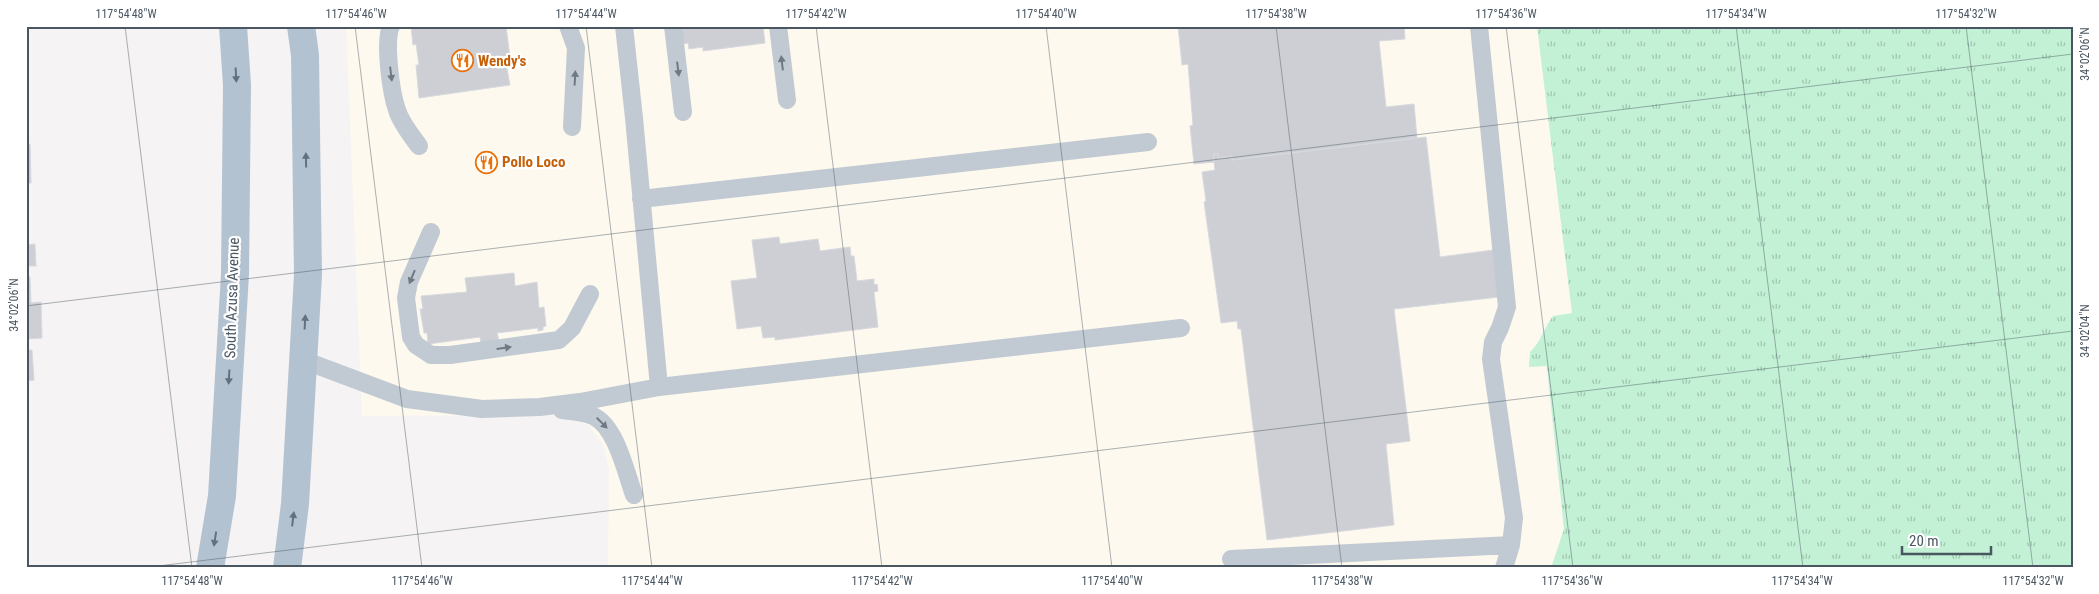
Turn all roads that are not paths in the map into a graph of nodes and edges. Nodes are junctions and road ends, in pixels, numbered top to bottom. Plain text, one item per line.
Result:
1 (233, 26) edge
2 (301, 26) edge
3 (391, 26) edge
4 (568, 26) edge
5 (624, 26) edge
6 (673, 26) edge
7 (778, 26) edge
8 (1479, 26) edge
9 (787, 100) dead end
10 (683, 112) dead end
11 (572, 126) dead end
12 (1148, 142) dead end
13 (419, 146) dead end
14 (641, 199) junction
15 (431, 232) dead end
16 (590, 294) dead end
17 (1182, 328) dead end
18 (303, 360) junction
19 (659, 387) junction
20 (540, 407) junction
21 (634, 495) dead end
22 (1511, 545) junction
23 (1231, 559) dead end
24 (210, 568) edge
25 (287, 568) edge
26 (1504, 568) edge

1 -> 24 main road, South Azusa Avenue
18 -> 2 main road
3 -> 13 lane
11 -> 4 lane
5 - 14 lane
6 -> 10 lane
9 -> 7 lane
8 - 22 lane
12 - 14 lane
14 - 19 lane
15 -> 16 lane
17 - 19 lane
18 - 20 lane
25 -> 18 main road
19 - 20 lane
20 -> 21 lane
22 - 23 lane
22 - 26 lane

